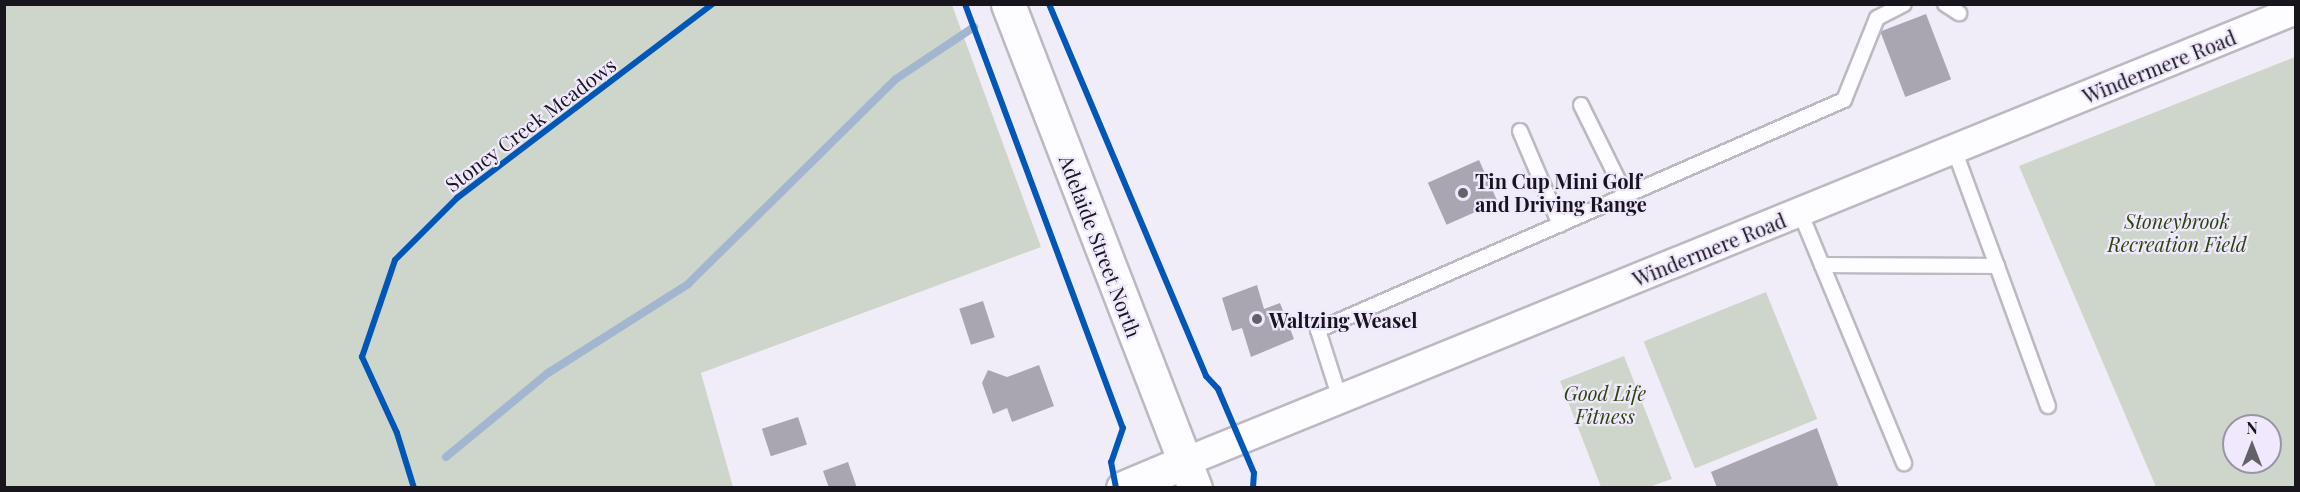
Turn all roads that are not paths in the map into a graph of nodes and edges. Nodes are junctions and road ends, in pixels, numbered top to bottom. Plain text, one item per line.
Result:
1 (1008, 4) edge
2 (1904, 4) edge
3 (1945, 4) edge
4 (2295, 10) edge
5 (1959, 13) dead end
6 (1581, 105) dead end
7 (1520, 131) dead end
8 (1954, 149) junction
9 (1626, 196) junction
10 (1800, 212) junction
11 (1560, 225) junction
12 (1822, 265) junction
13 (1997, 266) junction
14 (1340, 399) junction
15 (2048, 406) dead end
16 (1904, 463) dead end
17 (1190, 475) edge
18 (1123, 488) edge

1 - 17 main road, Adelaide Street North
2 - 9 lane
3 - 5 lane
4 - 8 street, Windermere Road
6 - 9 lane
7 - 11 lane
8 - 10 street, Windermere Road
8 - 13 lane
9 - 11 lane
10 - 12 lane
10 - 14 street, Windermere Road
11 - 14 lane
12 - 13 lane
12 - 16 lane
13 - 15 lane
14 - 17 street, Windermere Road
17 - 18 main road, Windermere Road

